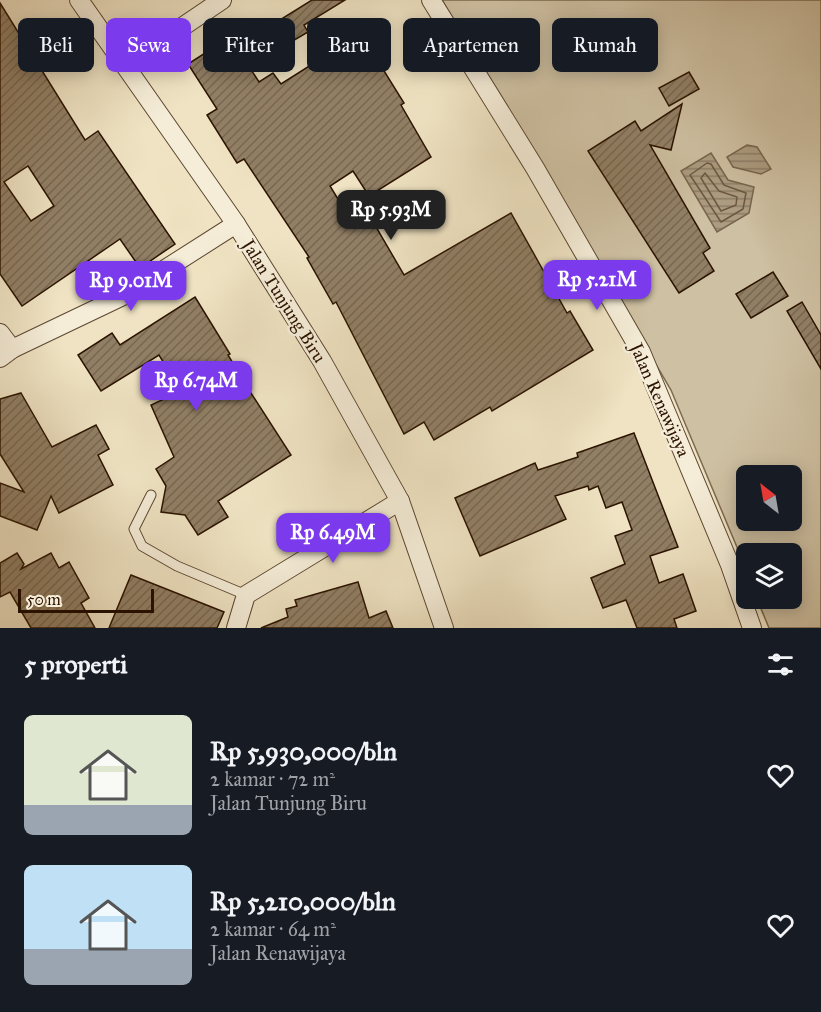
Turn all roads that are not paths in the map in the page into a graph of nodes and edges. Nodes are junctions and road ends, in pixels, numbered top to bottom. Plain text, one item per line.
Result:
1 (78, 0) edge
2 (222, 0) edge
3 (430, 0) edge
4 (191, 21) edge
5 (106, 38) edge
6 (131, 72) edge
7 (236, 224) junction
8 (0, 333) edge
9 (6, 354) edge
10 (151, 495) dead end
11 (400, 501) junction
12 (246, 595) junction
13 (236, 628) edge
14 (444, 628) edge
15 (752, 628) edge

1 - 5 street, Jalan Tunjung Biru
2 - 4 street
3 - 15 street, Jalan Renawijaya
6 - 7 street, Jalan Tunjung Biru
7 - 9 street
7 - 11 street, Jalan Tunjung Biru
8 - 9 street
10 - 12 lane
11 - 12 street
11 - 14 street, Jalan Tunjung Biru
12 - 13 street

